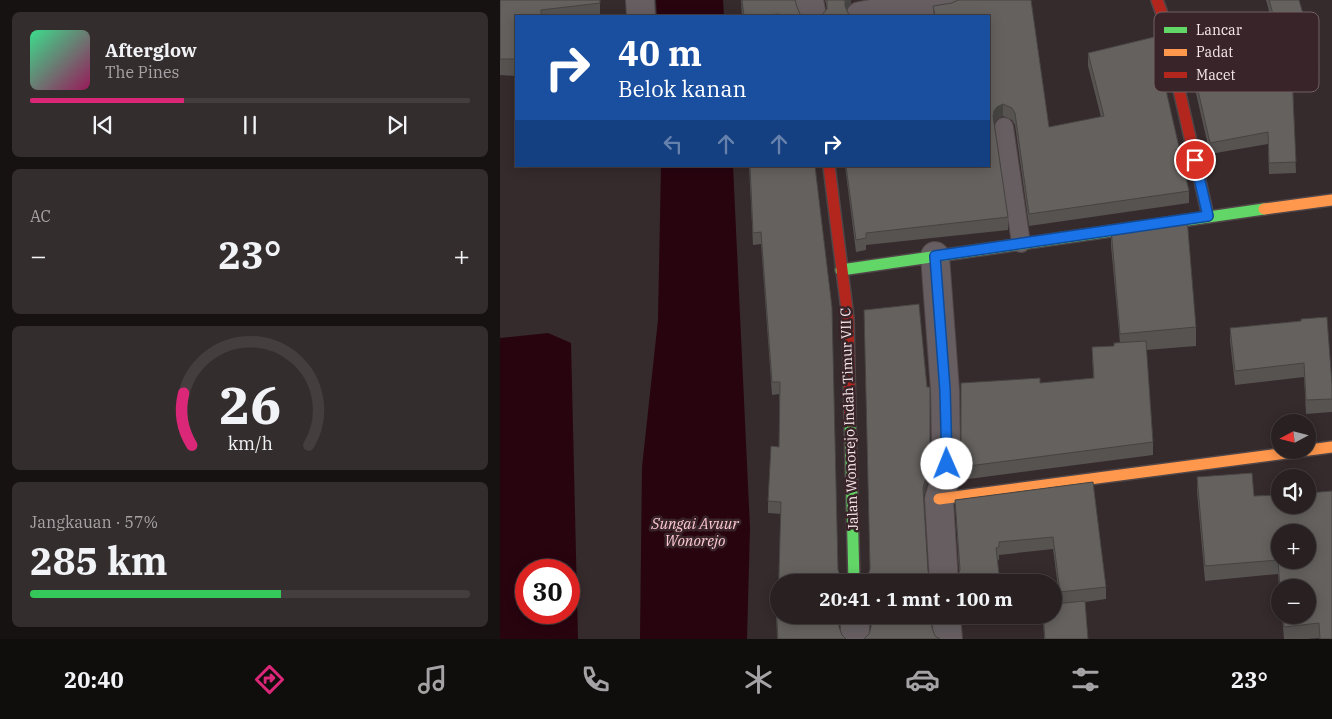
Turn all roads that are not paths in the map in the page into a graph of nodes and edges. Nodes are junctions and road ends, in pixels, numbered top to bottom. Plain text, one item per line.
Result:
1 (640, 0) edge
2 (810, 0) edge
3 (1157, 0) edge
4 (932, 1) edge
5 (1161, 12) edge
6 (641, 15) edge
7 (812, 15) edge
8 (865, 15) edge
9 (1180, 92) edge
10 (1004, 127) dead end
11 (829, 167) edge
12 (1332, 200) edge
13 (1208, 216) junction
14 (1020, 243) junction
15 (935, 256) junction
16 (841, 270) junction
17 (1332, 447) edge
18 (939, 499) junction
19 (854, 574) edge
20 (944, 574) edge
21 (854, 624) edge
22 (947, 624) edge
23 (855, 639) edge
24 (948, 639) edge

1 - 6 street
2 - 7 street
3 - 5 street
4 - 8 street
9 - 13 street
10 - 14 lane
11 - 16 street, Jalan Wonorejo Indah Timur VII C
12 - 13 street
13 - 14 street
14 - 15 street
15 - 16 street
15 - 18 street
16 - 19 street, Jalan Wonorejo Indah Timur VII C
17 - 18 street
18 - 20 street
21 - 23 street
22 - 24 street

